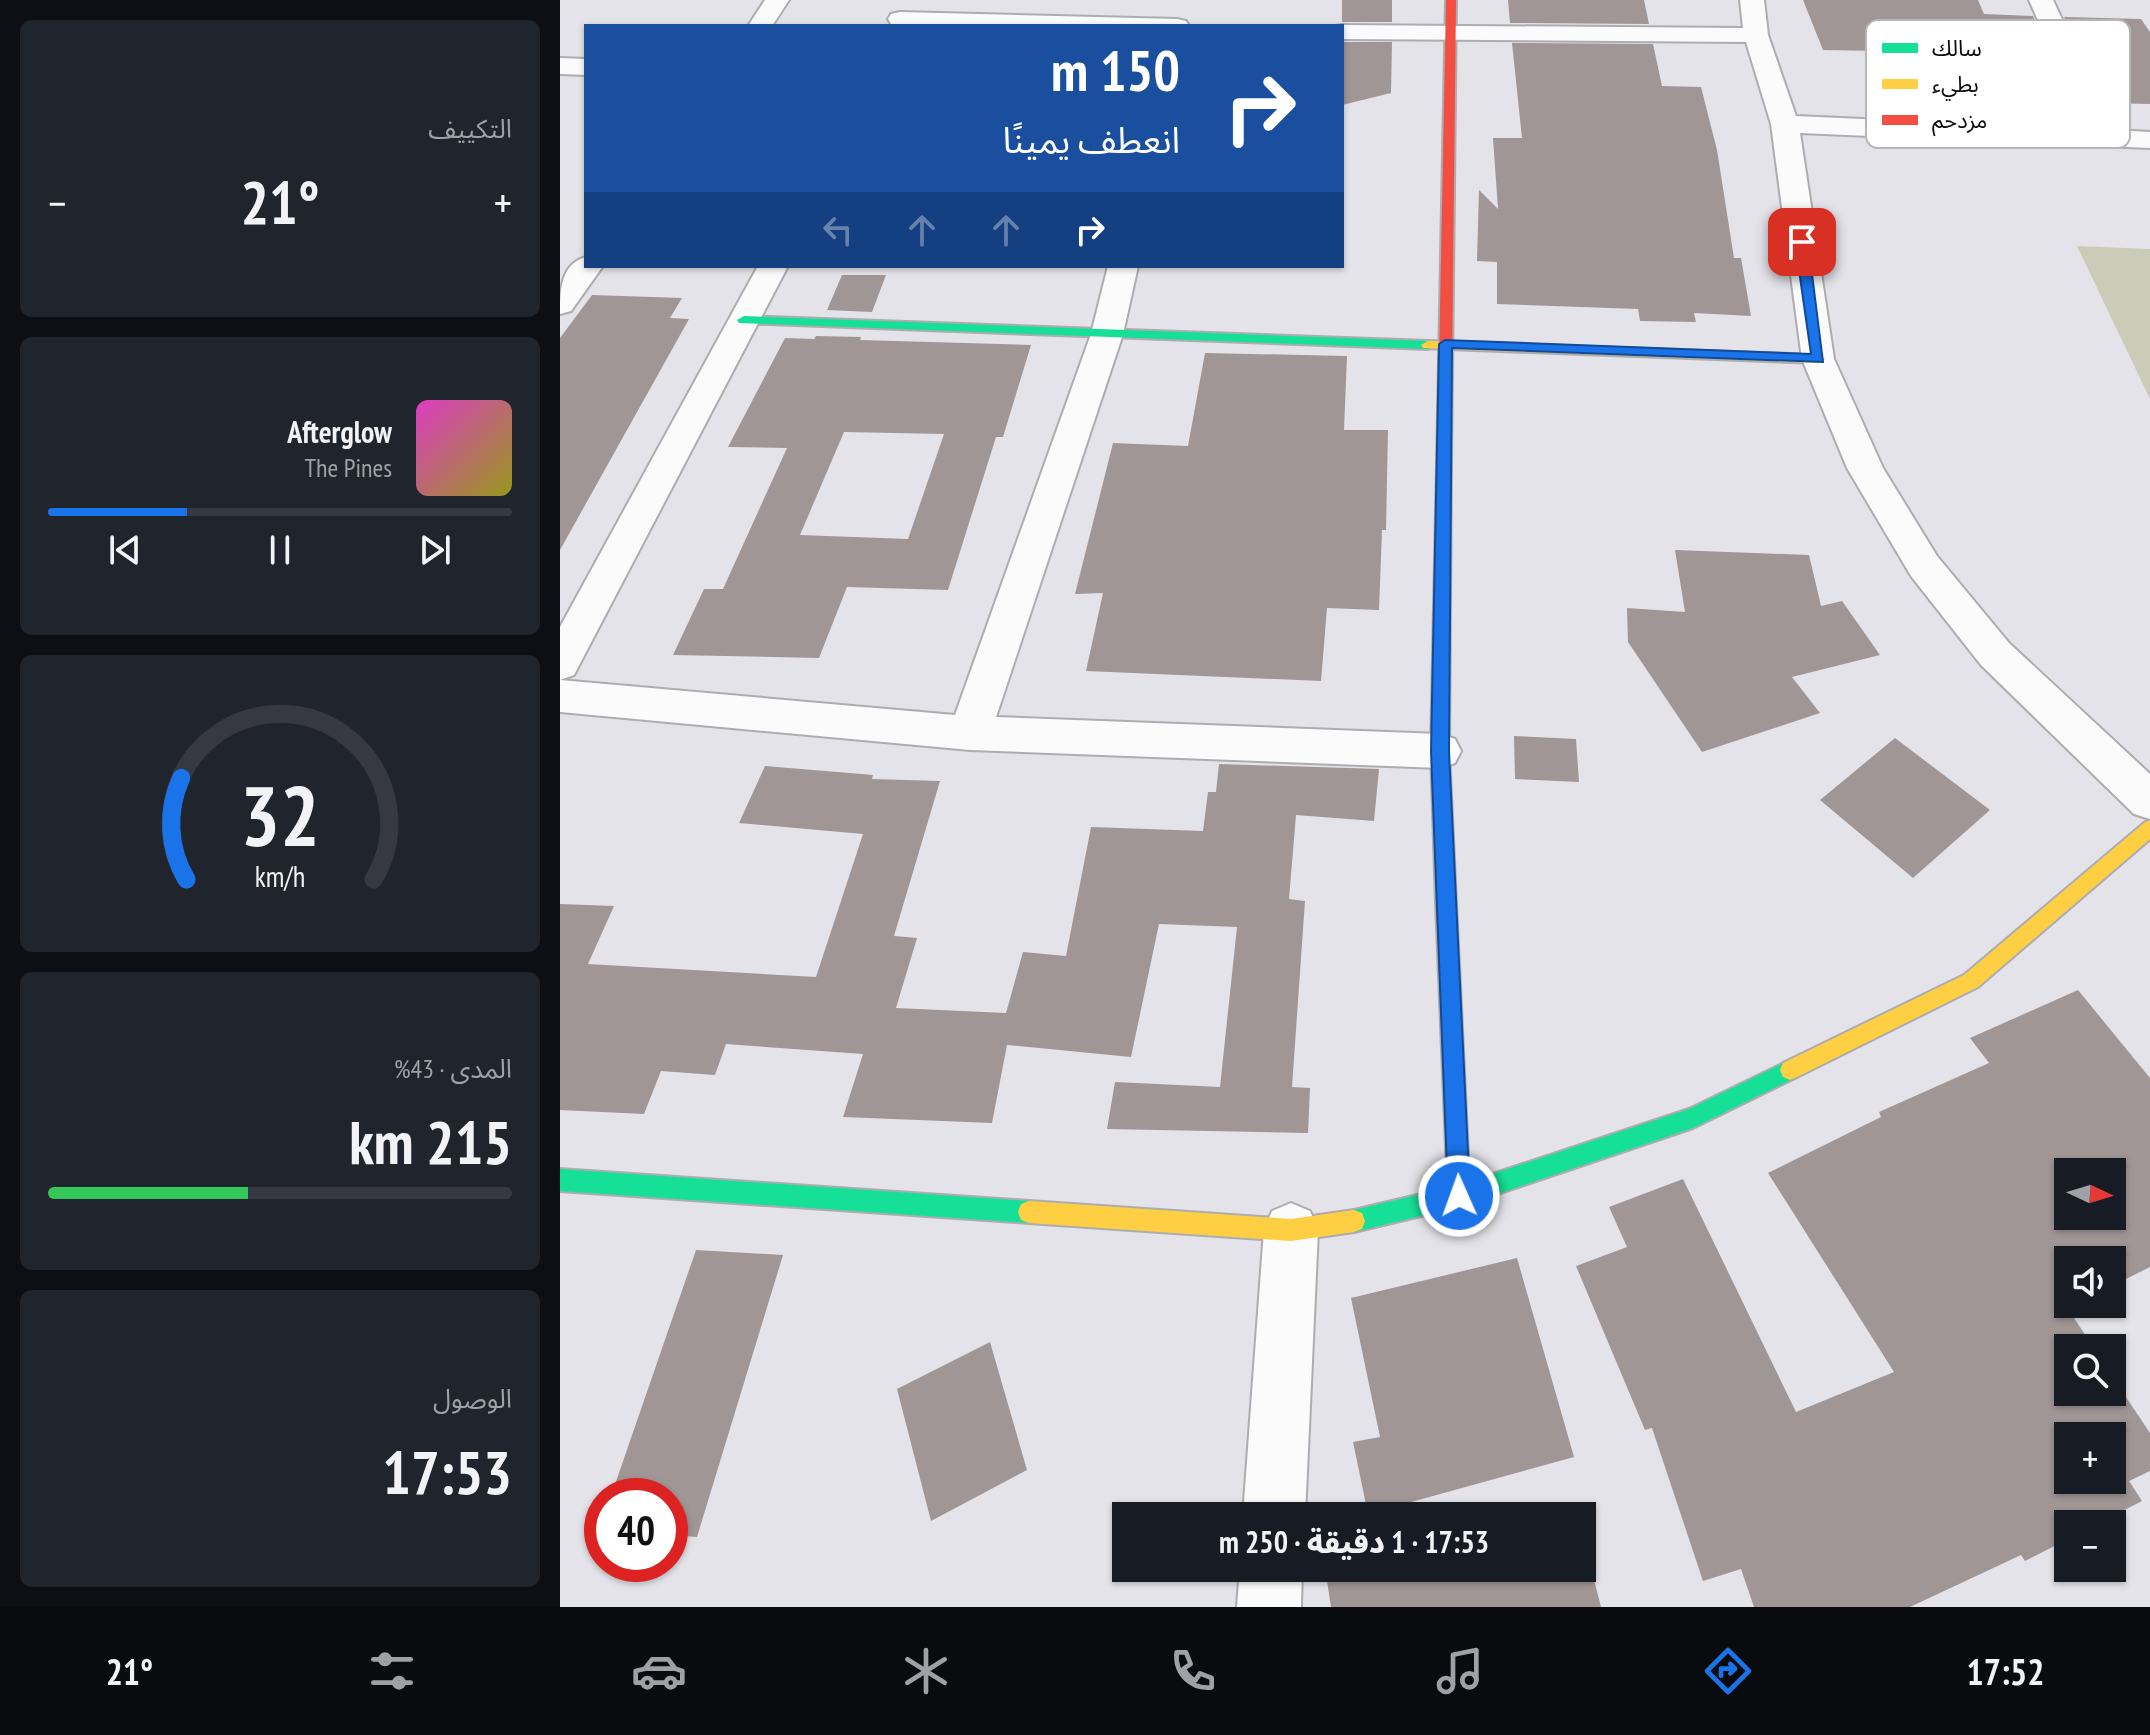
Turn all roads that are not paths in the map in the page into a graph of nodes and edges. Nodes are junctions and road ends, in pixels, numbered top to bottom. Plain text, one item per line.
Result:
1 (777, 0) edge
2 (1187, 0) edge
3 (1451, 0) edge
4 (1752, 0) edge
5 (2041, 0) edge
6 (903, 15) edge
7 (2050, 20) edge
8 (761, 24) edge
9 (1129, 24) edge
10 (1180, 24) edge
11 (1344, 32) edge
12 (1450, 35) junction
13 (1756, 35) junction
14 (560, 66) edge
15 (584, 67) edge
16 (1785, 124) junction
17 (1866, 128) edge
18 (2130, 140) edge
19 (2150, 140) edge
20 (560, 256) edge
21 (584, 257) edge
22 (587, 268) edge
23 (772, 268) edge
24 (1123, 268) edge
25 (560, 304) edge
26 (744, 320) junction
27 (1107, 334) junction
28 (1445, 344) junction
29 (1818, 359) junction
30 (577, 597) edge
31 (560, 664) edge
32 (560, 696) edge
33 (970, 733) junction
34 (1440, 751) junction
35 (2150, 801) edge
36 (2150, 828) edge
37 (560, 1180) edge
38 (1459, 1196) junction
39 (1291, 1230) junction
40 (1275, 1502) edge
41 (1270, 1582) edge
42 (1269, 1607) edge

1 - 8 street
2 - 10 street
3 - 12 street
4 - 13 street
5 - 7 street
6 - 9 street
11 - 12 street
12 - 13 street
12 - 28 street
13 - 16 street
14 - 15 street
16 - 17 street
16 - 29 street
18 - 19 street
20 - 21 street
22 - 25 street
23 - 26 street
24 - 27 street
26 - 27 street
26 - 30 street
27 - 28 street
27 - 33 street
28 - 29 street
28 - 34 street
29 - 35 street
30 - 31 street
32 - 33 street
33 - 34 street
34 - 38 street
36 - 38 street
37 - 39 street
38 - 39 street
39 - 40 street
41 - 42 street

